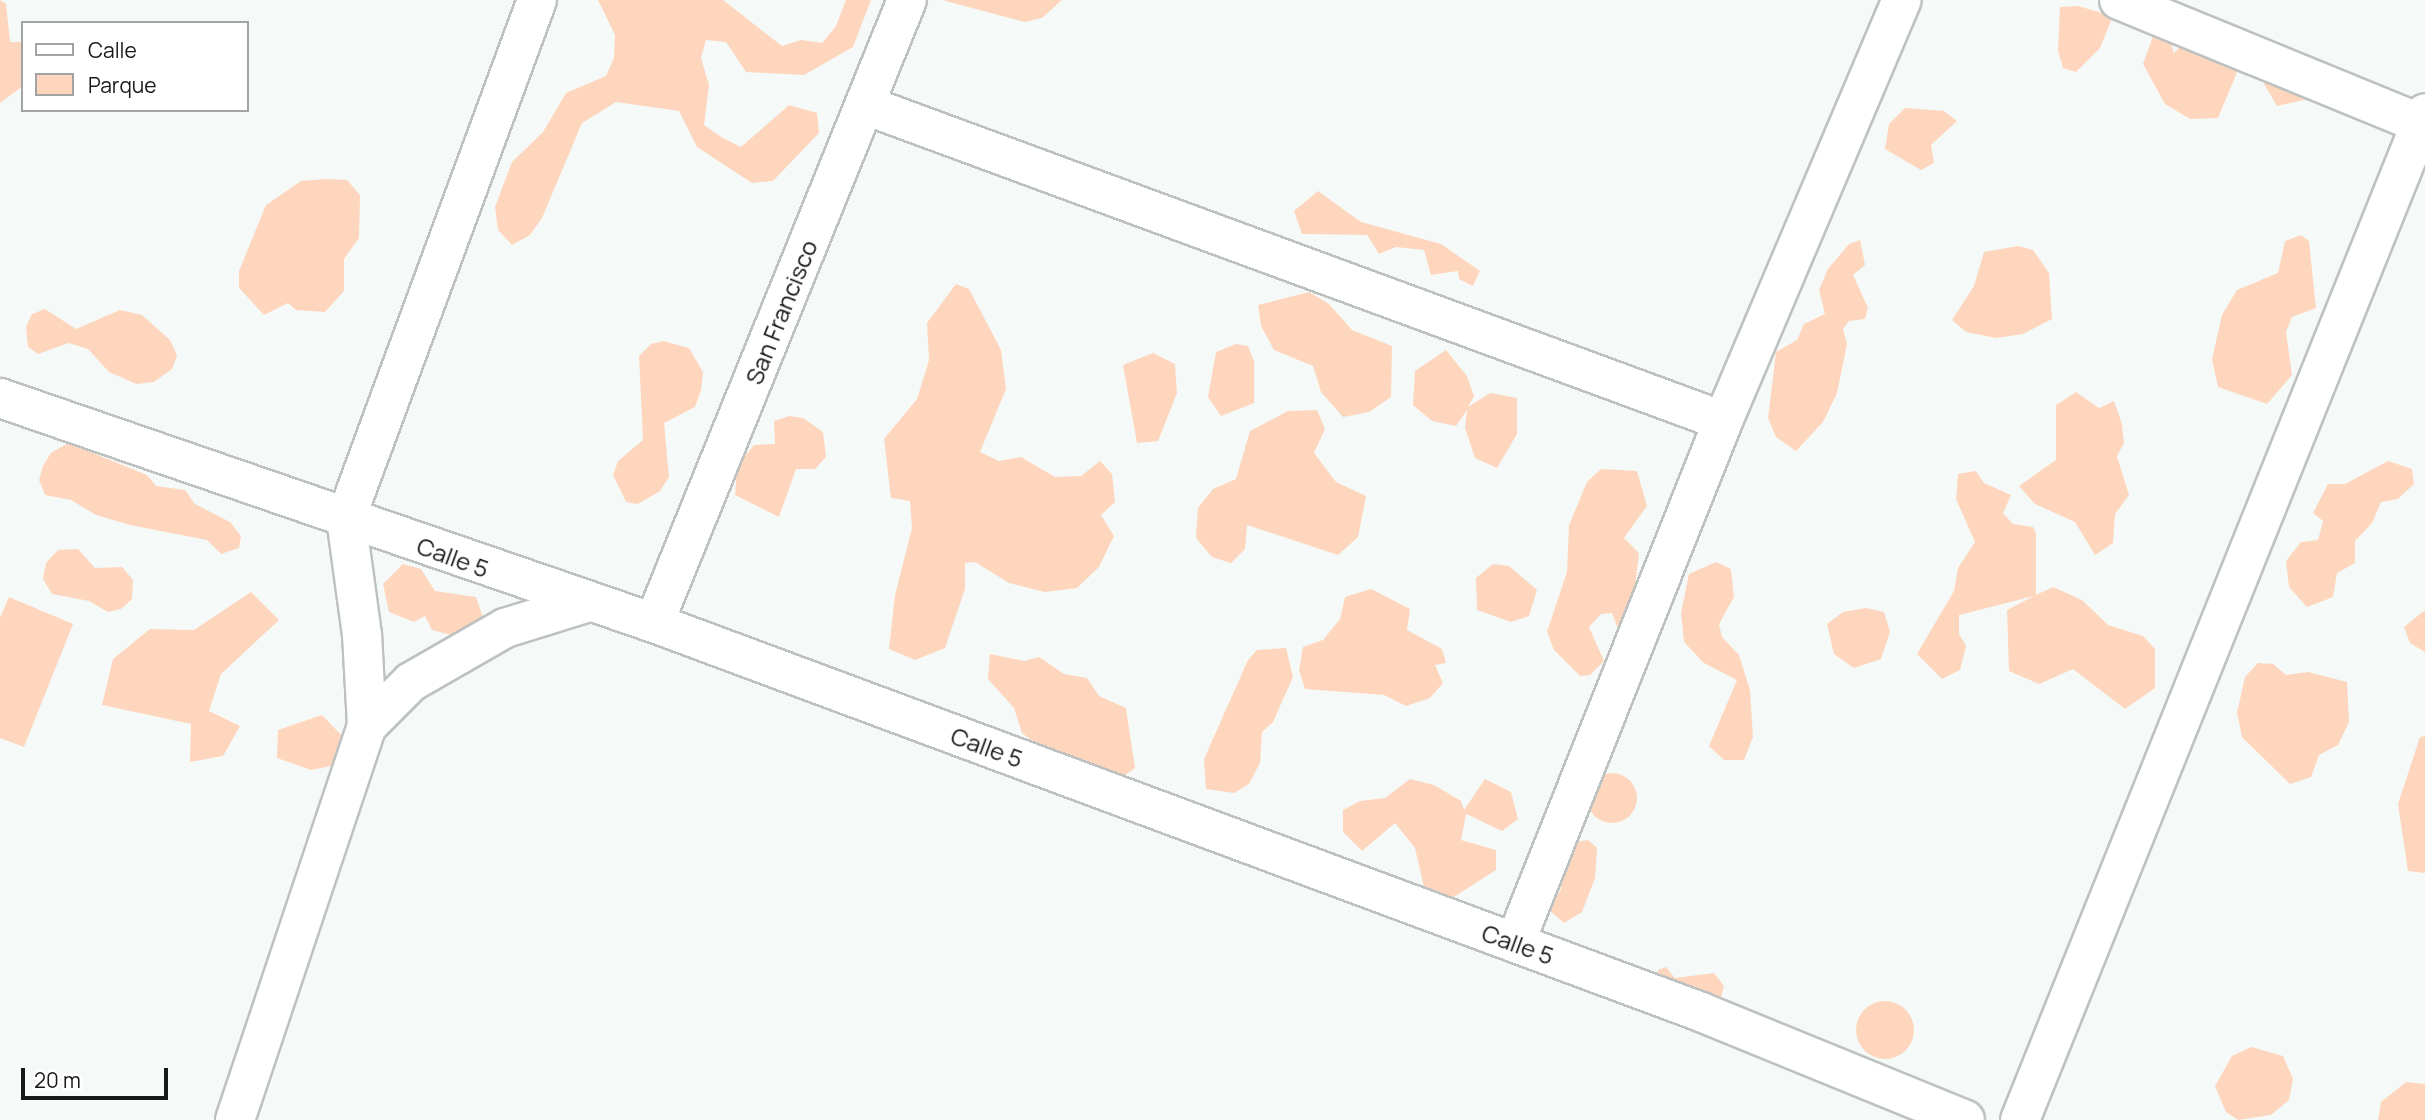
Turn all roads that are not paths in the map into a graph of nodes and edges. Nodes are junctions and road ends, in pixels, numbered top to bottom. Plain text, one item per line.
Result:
1 (537, 0) edge
2 (907, 0) edge
3 (1902, 0) edge
4 (2119, 0) edge
5 (865, 105) junction
6 (2423, 119) edge
7 (0, 398) edge
8 (1723, 421) junction
9 (346, 517) junction
10 (586, 603) junction
11 (654, 623) junction
12 (367, 726) junction
13 (1515, 943) junction
14 (235, 1120) edge
15 (1965, 1120) edge
16 (2020, 1120) edge

1 - 9 street
2 - 5 street, San Francisco
3 - 8 street
4 - 6 street
5 - 8 street
5 - 11 street, San Francisco
6 - 16 street
7 - 9 street, Calle 5
8 - 13 street
9 - 10 street, Calle 5
9 - 12 street
10 - 11 street, Calle 5
10 - 12 street
11 - 13 street, Calle 5
12 - 14 street
13 - 15 street, Calle 5

